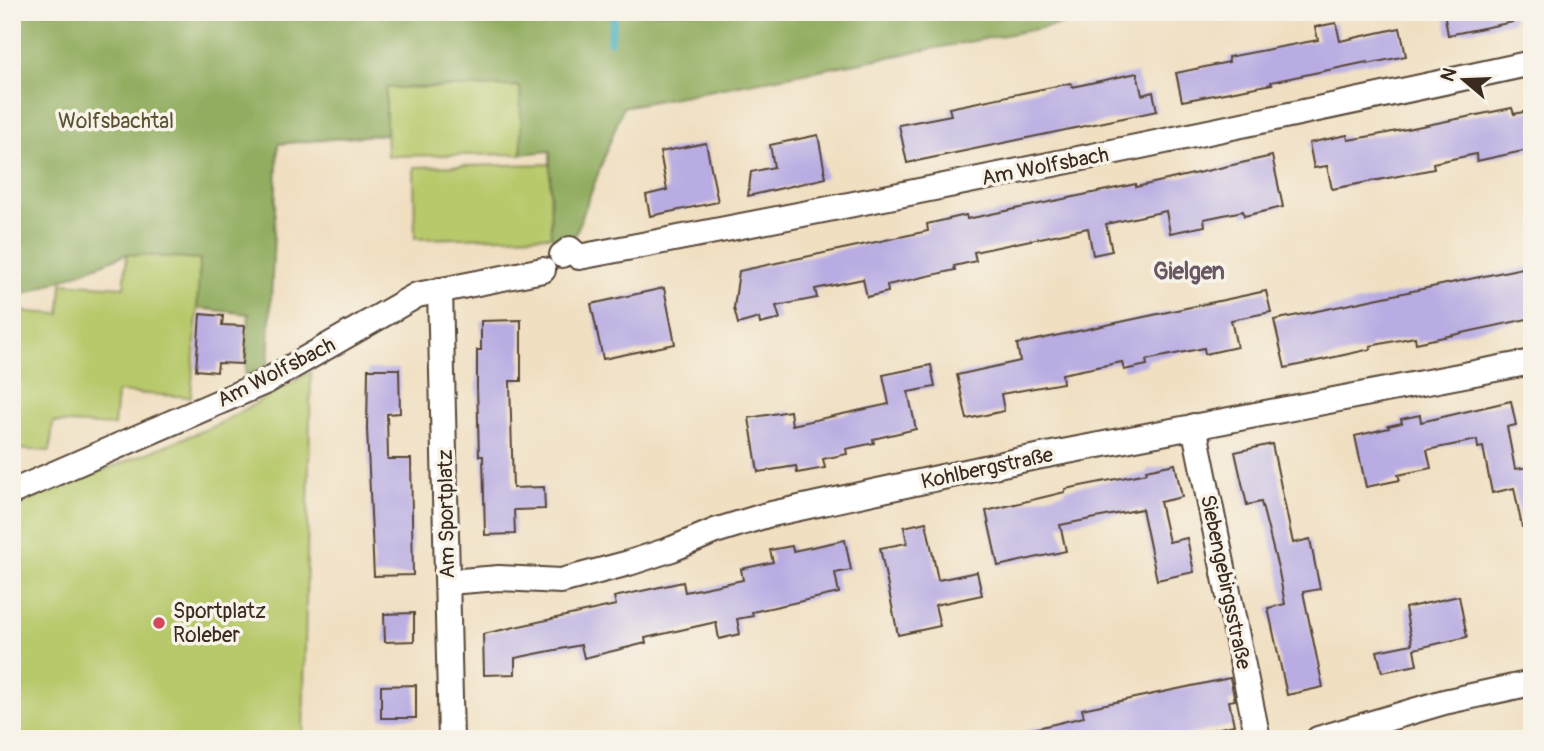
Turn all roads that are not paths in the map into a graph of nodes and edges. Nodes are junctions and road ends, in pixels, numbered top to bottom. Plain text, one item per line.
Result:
1 (1532, 63) edge
2 (440, 290) junction
3 (1532, 362) edge
4 (1194, 426) junction
5 (12, 492) edge
6 (448, 582) junction
7 (1532, 683) edge
8 (451, 739) edge
9 (1258, 739) edge
10 (1318, 739) edge

1 - 2 street, Am Wolfsbach
2 - 5 street, Am Wolfsbach
2 - 6 street, Am Sportplatz
3 - 4 street, Kohlbergstraße
4 - 6 street, Kohlbergstraße
4 - 9 street, Siebengebirgsstraße
6 - 8 street, Am Sportplatz
7 - 10 street

